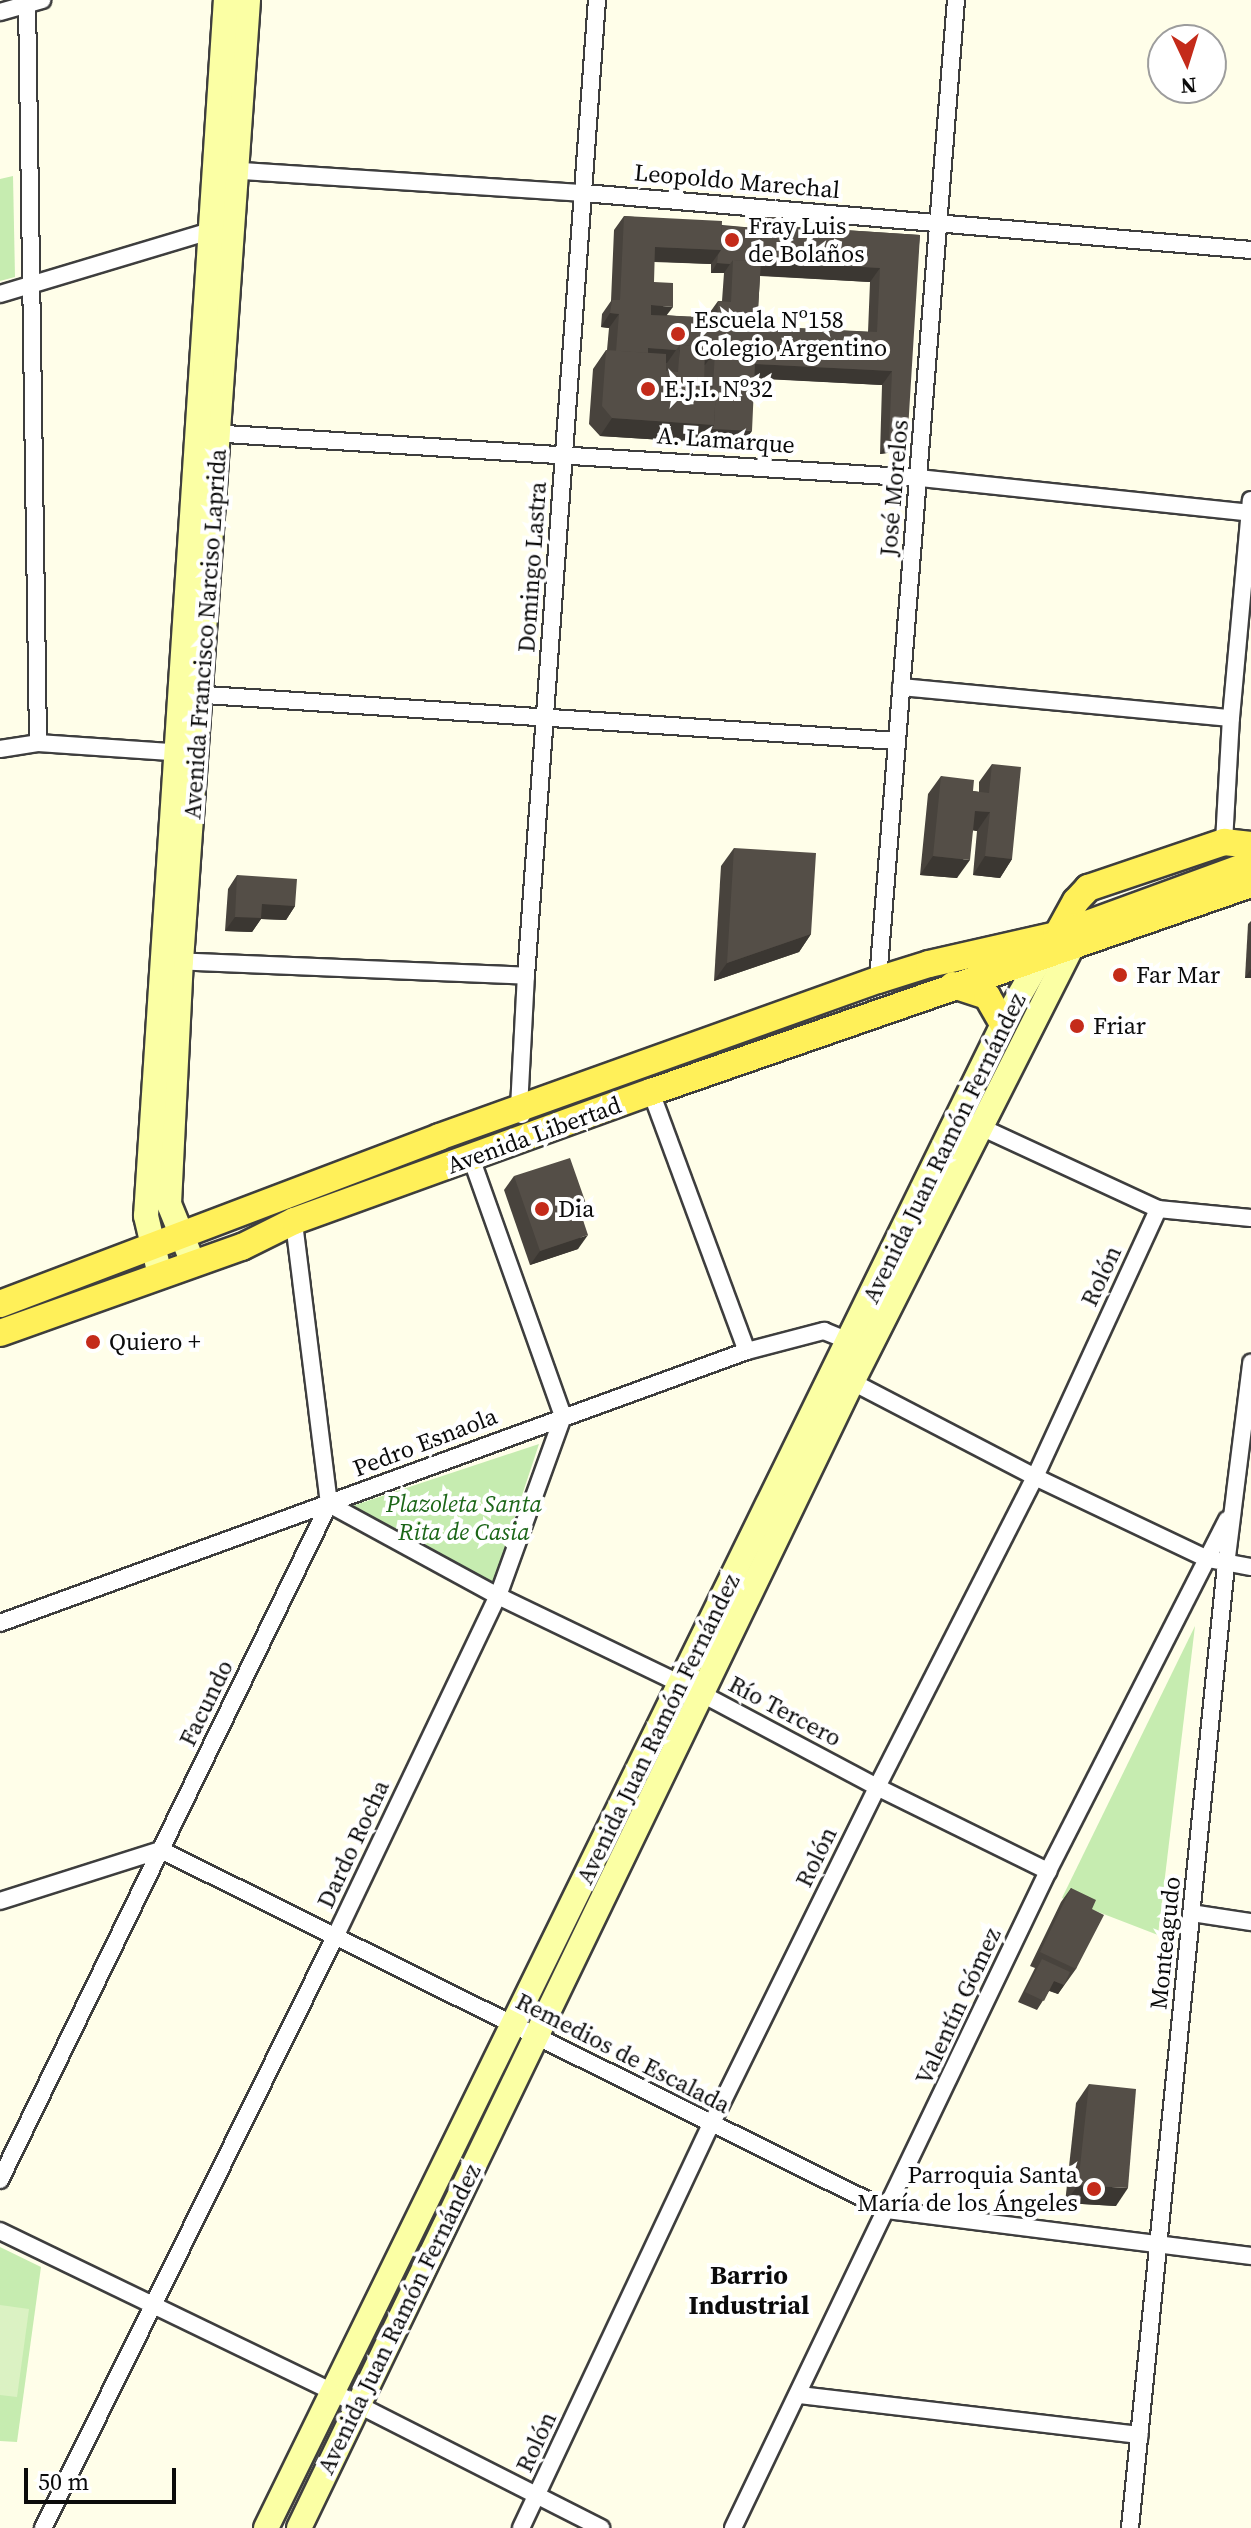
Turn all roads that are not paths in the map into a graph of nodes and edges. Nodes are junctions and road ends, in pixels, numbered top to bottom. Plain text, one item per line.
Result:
1 (226, 0) edge
2 (248, 0) edge
3 (597, 0) edge
4 (956, 0) edge
5 (32, 2) edge
6 (0, 12) edge
7 (227, 170) junction
8 (584, 193) junction
9 (940, 222) junction
10 (224, 228) junction
11 (1251, 250) edge
12 (28, 284) junction
13 (0, 294) edge
14 (209, 433) junction
15 (564, 453) junction
16 (919, 478) junction
17 (1250, 506) edge
18 (901, 687) junction
19 (190, 694) junction
20 (547, 717) junction
21 (1231, 718) junction
22 (896, 741) junction
23 (38, 743) junction
24 (0, 749) edge
25 (185, 753) junction
26 (1224, 842) junction
27 (1251, 845) edge
28 (1251, 864) edge
29 (1251, 884) edge
30 (1064, 941) junction
31 (1038, 958) junction
32 (171, 960) junction
33 (526, 976) junction
34 (878, 980) junction
35 (953, 985) junction
36 (1003, 1024) junction
37 (651, 1092) junction
38 (519, 1108) junction
39 (959, 1118) junction
40 (983, 1128) junction
41 (531, 1136) junction
42 (471, 1158) junction
43 (1158, 1209) junction
44 (1251, 1218) edge
45 (294, 1221) junction
46 (181, 1234) junction
47 (151, 1248) junction
48 (193, 1263) junction
49 (160, 1275) junction
50 (0, 1304) edge
51 (0, 1333) edge
52 (859, 1345) junction
53 (747, 1351) junction
54 (1251, 1363) edge
55 (843, 1376) junction
56 (563, 1416) junction
57 (1035, 1477) junction
58 (329, 1504) junction
59 (1233, 1507) junction
60 (1208, 1559) junction
61 (1226, 1565) junction
62 (1251, 1567) edge
63 (498, 1596) junction
64 (0, 1623) edge
65 (681, 1684) junction
66 (704, 1695) junction
67 (877, 1787) junction
68 (161, 1850) junction
69 (1048, 1871) junction
70 (0, 1901) edge
71 (1192, 1913) junction
72 (1251, 1922) edge
73 (336, 1935) junction
74 (511, 2023) junction
75 (536, 2035) junction
76 (711, 2125) junction
77 (0, 2180) edge
78 (887, 2210) junction
79 (0, 2231) edge
80 (1159, 2245) junction
81 (1251, 2256) edge
82 (153, 2306) junction
83 (331, 2391) junction
84 (799, 2395) junction
85 (357, 2405) junction
86 (1140, 2435) junction
87 (537, 2495) junction
88 (43, 2528) edge
89 (266, 2528) edge
90 (299, 2528) edge
91 (521, 2528) edge
92 (601, 2528) edge
93 (733, 2528) edge
94 (1130, 2528) edge

1 - 7 main road, Avenida Francisco Narciso Laprida
2 - 7 main road, Avenida Francisco Narciso Laprida
3 - 8 street, Domingo Lastra
4 - 9 street, José Morelos
5 - 6 street
5 - 12 street
7 - 8 street, Leopoldo Marechal
7 - 10 main road, Avenida Francisco Narciso Laprida
8 - 9 street, Leopoldo Marechal
8 - 15 street, Domingo Lastra
9 - 11 street, Leopoldo Marechal
9 - 16 street, José Morelos
10 - 12 street
10 - 14 main road, Avenida Francisco Narciso Laprida
12 - 13 street
12 - 23 street
14 - 15 street, A. Lamarque
14 - 19 main road, Avenida Francisco Narciso Laprida
15 - 16 street, A. Lamarque
15 - 20 street, Domingo Lastra
16 - 17 street, A. Lamarque
16 - 18 street, José Morelos
17 - 21 street
18 - 21 street
18 - 22 street, José Morelos
19 - 20 street
19 - 25 main road, Avenida Francisco Narciso Laprida
20 - 22 street
20 - 33 street, Domingo Lastra
21 - 26 street
22 - 34 street, José Morelos
23 - 24 street
23 - 25 street
25 - 32 main road, Avenida Francisco Narciso Laprida
26 - 27 main road
26 - 30 main road
28 - 30 main road
29 - 30 main road
30 - 31 main road, Avenida Libertad
30 - 34 main road, Avenida Libertad
30 - 40 main road, Avenida Juan Ramón Fernández
31 - 35 main road, Avenida Libertad
31 - 36 main road, Avenida Juan Ramón Fernández
32 - 33 street
32 - 46 main road, Avenida Francisco Narciso Laprida
32 - 47 main road, Avenida Francisco Narciso Laprida
33 - 38 street, Domingo Lastra
34 - 38 main road, Avenida Libertad
35 - 36 main road
35 - 37 main road, Avenida Libertad
36 - 39 main road, Avenida Juan Ramón Fernández
37 - 41 main road, Avenida Libertad
37 - 53 street
38 - 41 street, Domingo Lastra
38 - 46 main road, Avenida Libertad
39 - 40 street
39 - 52 main road, Avenida Juan Ramón Fernández
40 - 43 street
40 - 52 main road, Avenida Juan Ramón Fernández
41 - 42 main road, Avenida Libertad
42 - 45 main road, Avenida Libertad
42 - 56 street
43 - 44 street
43 - 57 street, Rolón
45 - 48 main road, Avenida Libertad
45 - 58 street
46 - 47 main road, Avenida Libertad
46 - 48 main road, Avenida Francisco Narciso Laprida
47 - 49 main road, Avenida Francisco Narciso Laprida
47 - 50 main road, Avenida Libertad
48 - 49 main road, Avenida Libertad
49 - 51 main road, Avenida Libertad
52 - 53 street, Pedro Esnaola
52 - 55 main road, Avenida Juan Ramón Fernández
53 - 56 street, Pedro Esnaola
54 - 59 street, Monteagudo
55 - 57 street
55 - 65 main road, Avenida Juan Ramón Fernández
55 - 66 main road, Avenida Juan Ramón Fernández
56 - 58 street, Pedro Esnaola
56 - 63 street, Dardo Rocha
57 - 60 street
57 - 67 street, Rolón
58 - 63 street, Río Tercero
58 - 64 street, Pedro Esnaola
58 - 68 street, Facundo
59 - 60 street, Valentín Gómez
59 - 61 street, Monteagudo
60 - 61 street
60 - 69 street, Valentín Gómez
61 - 62 street
61 - 71 street, Monteagudo
63 - 65 street, Río Tercero
63 - 73 street, Dardo Rocha
65 - 66 street, Río Tercero
65 - 74 main road, Avenida Juan Ramón Fernández
66 - 67 street, Río Tercero
66 - 75 main road, Avenida Juan Ramón Fernández
67 - 69 street, Río Tercero
67 - 76 street, Rolón
68 - 70 street
68 - 73 street, Remedios de Escalada
68 - 77 street, Facundo
69 - 78 street, Valentín Gómez
71 - 72 street
71 - 80 street, Monteagudo
73 - 74 street, Remedios de Escalada
73 - 82 street, Dardo Rocha
74 - 75 street, Remedios de Escalada
74 - 83 main road, Avenida Juan Ramón Fernández
75 - 76 street, Remedios de Escalada
75 - 85 main road, Avenida Juan Ramón Fernández
76 - 78 street, Remedios de Escalada
76 - 87 street, Rolón
78 - 80 street, Remedios de Escalada
78 - 84 street, Valentín Gómez
79 - 82 street
80 - 81 street, Remedios de Escalada
80 - 86 street, Monteagudo
82 - 83 street
82 - 88 street, Dardo Rocha
83 - 85 street
83 - 89 main road, Avenida Juan Ramón Fernández
84 - 86 street
84 - 93 street, Valentín Gómez
85 - 87 street
85 - 90 main road, Avenida Juan Ramón Fernández
86 - 94 street, Monteagudo
87 - 91 street, Rolón
87 - 92 street

